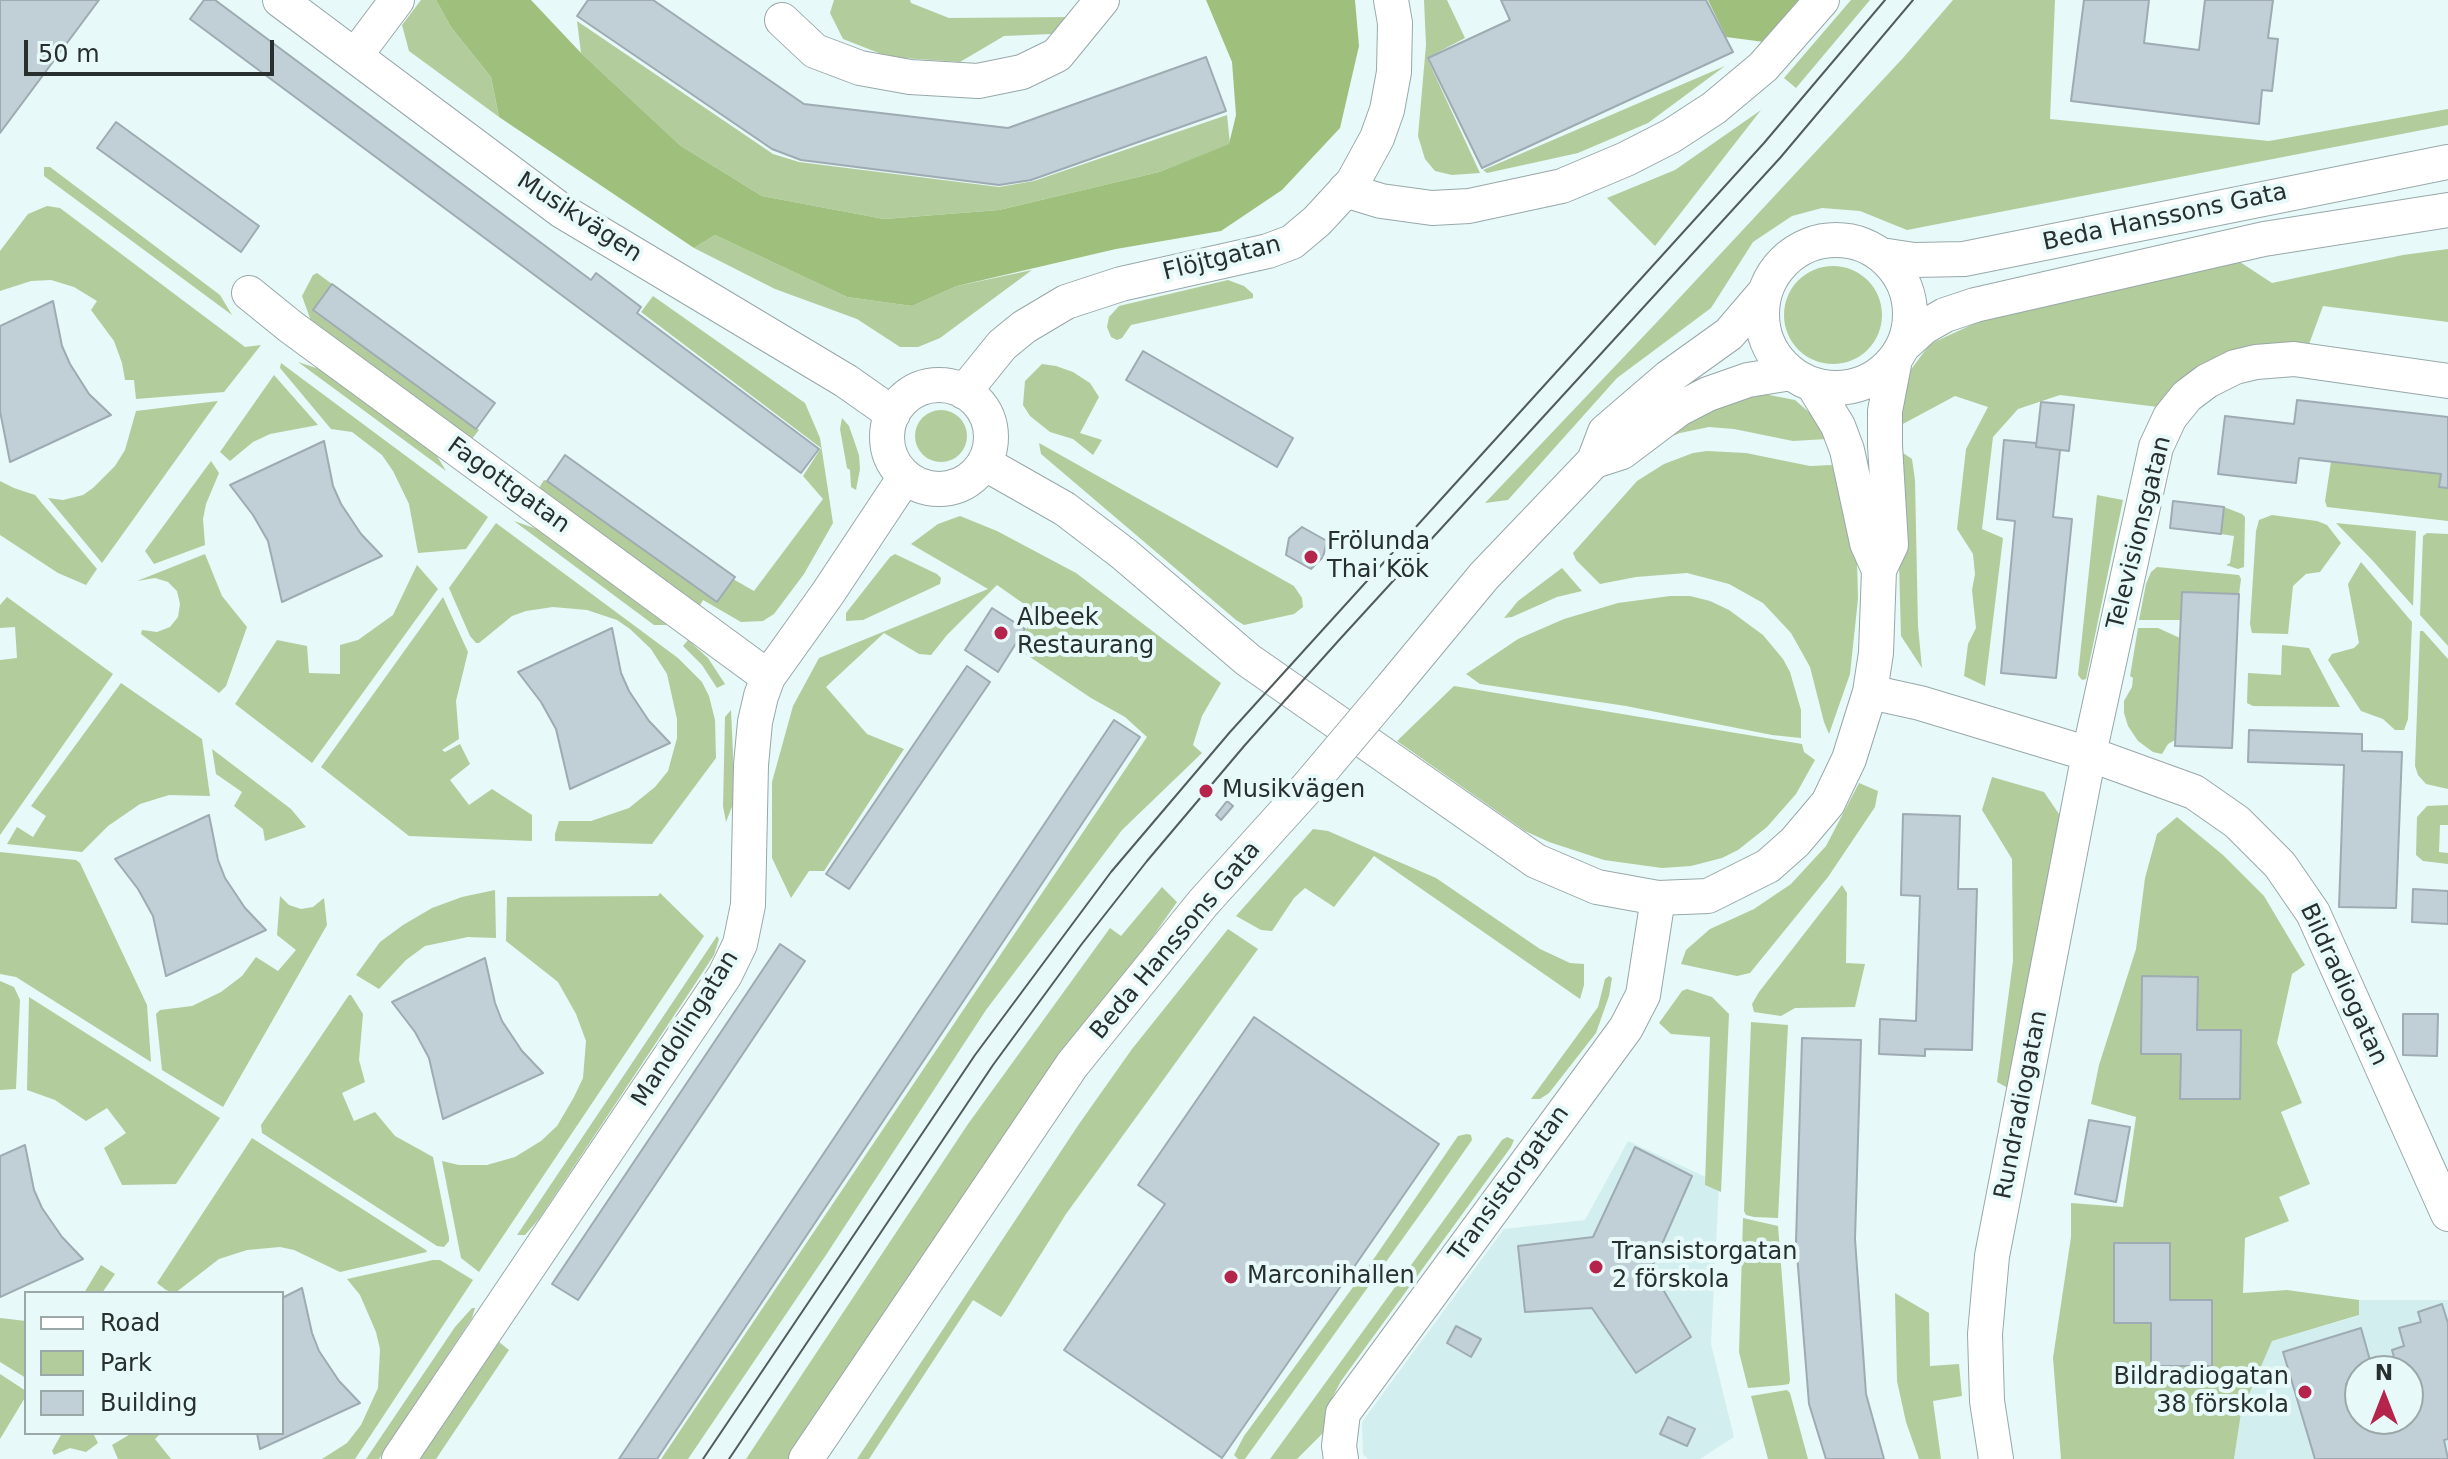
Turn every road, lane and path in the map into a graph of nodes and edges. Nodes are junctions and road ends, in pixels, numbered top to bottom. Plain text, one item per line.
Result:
1 (280, 0) edge
2 (397, 0) edge
3 (1102, 0) edge
4 (1391, 0) edge
5 (1822, 0) edge
6 (782, 20) dead end
7 (355, 56) junction
8 (2448, 162) edge
9 (1345, 190) junction
10 (2448, 210) edge
11 (1881, 255) junction
12 (1765, 292) junction
13 (249, 293) dead end
14 (1899, 353) junction
15 (1802, 379) junction
16 (2448, 381) edge
17 (964, 392) junction
18 (893, 414) junction
19 (1594, 461) junction
20 (984, 463) junction
21 (905, 477) junction
22 (1879, 570) junction
23 (768, 677) junction
24 (1870, 692) junction
25 (2089, 754) junction
26 (1658, 898) junction
27 (2448, 1214) edge
28 (399, 1459) edge
29 (806, 1459) edge
30 (1341, 1459) edge
31 (1996, 1459) edge

1 - 7 street, Musikvägen
2 - 7 street
3 - 6 street
4 - 9 street, Flöjtgatan
5 - 9 street
7 - 18 street, Musikvägen
8 - 11 street, Beda Hanssons Gata
9 - 17 street, Flöjtgatan
10 - 14 street, Beda Hanssons Gata
11 - 12 street, Beda Hanssons Gata
11 - 14 street
12 - 15 street
12 - 19 street, Beda Hanssons Gata
13 - 23 street, Fagottgatan
14 - 15 street, Beda Hanssons Gata
14 - 22 street
15 - 19 street, Beda Hanssons Gata
15 - 22 street
16 - 25 street, Televisionsgatan
17 - 18 street
17 - 20 street
18 - 21 street
19 - 29 street, Beda Hanssons Gata, bridge
20 - 21 street
20 - 26 street
21 - 23 street, Mandolingatan
22 - 24 street
23 - 28 street, Mandolingatan
24 - 25 street, Bildradiogatan
24 - 26 street
25 - 27 street, Bildradiogatan
25 - 31 street, Rundradiogatan
26 - 30 street, Transistorgatan

